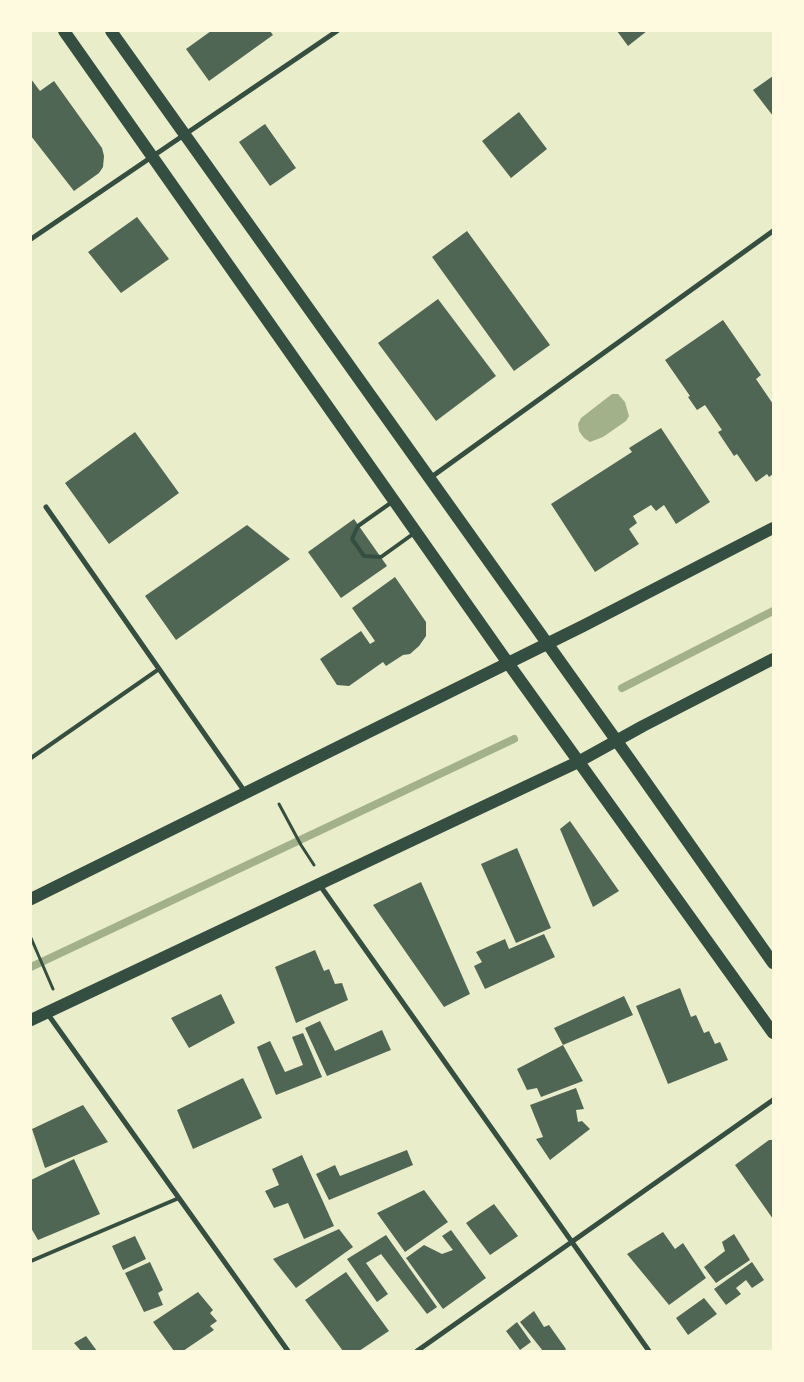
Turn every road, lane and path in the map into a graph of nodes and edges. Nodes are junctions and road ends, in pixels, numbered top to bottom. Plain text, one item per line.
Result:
1 (64, 31) edge
2 (111, 31) edge
3 (337, 31) edge
4 (184, 135) junction
5 (152, 156) junction
6 (773, 231) edge
7 (31, 239) edge
8 (430, 478) junction
9 (394, 501) junction
10 (46, 507) dead end
11 (773, 528) edge
12 (416, 532) junction
13 (548, 644) junction
14 (773, 659) edge
15 (508, 663) junction
16 (159, 668) junction
17 (617, 740) junction
18 (31, 758) edge
19 (578, 762) junction
20 (245, 793) junction
21 (279, 804) dead end
22 (314, 865) dead end
23 (319, 884) junction
24 (31, 899) edge
25 (31, 938) edge
26 (773, 963) edge
27 (53, 990) dead end
28 (47, 1013) junction
29 (31, 1020) edge
30 (773, 1033) edge
31 (773, 1100) edge
32 (179, 1198) junction
33 (572, 1241) junction
34 (31, 1261) edge
35 (288, 1351) edge
36 (417, 1351) edge
37 (649, 1351) edge

1 - 5 main road
2 - 4 main road
3 - 4 street
4 - 5 street
4 - 8 main road
5 - 7 street
5 - 9 main road
6 - 8 street
8 - 13 main road
9 - 12 main road
9 - 12 lane
10 - 16 street
11 - 13 main road
12 - 15 main road
13 - 15 main road
13 - 17 main road
14 - 17 main road
15 - 19 main road
15 - 20 main road
16 - 18 lane
16 - 20 street
17 - 19 main road
17 - 26 main road
19 - 23 main road
19 - 30 main road
20 - 24 main road
21 - 22 path
23 - 28 main road
23 - 33 street
25 - 27 path
28 - 29 main road
28 - 32 street
31 - 33 street
32 - 34 lane
32 - 35 street
33 - 36 street
33 - 37 street

